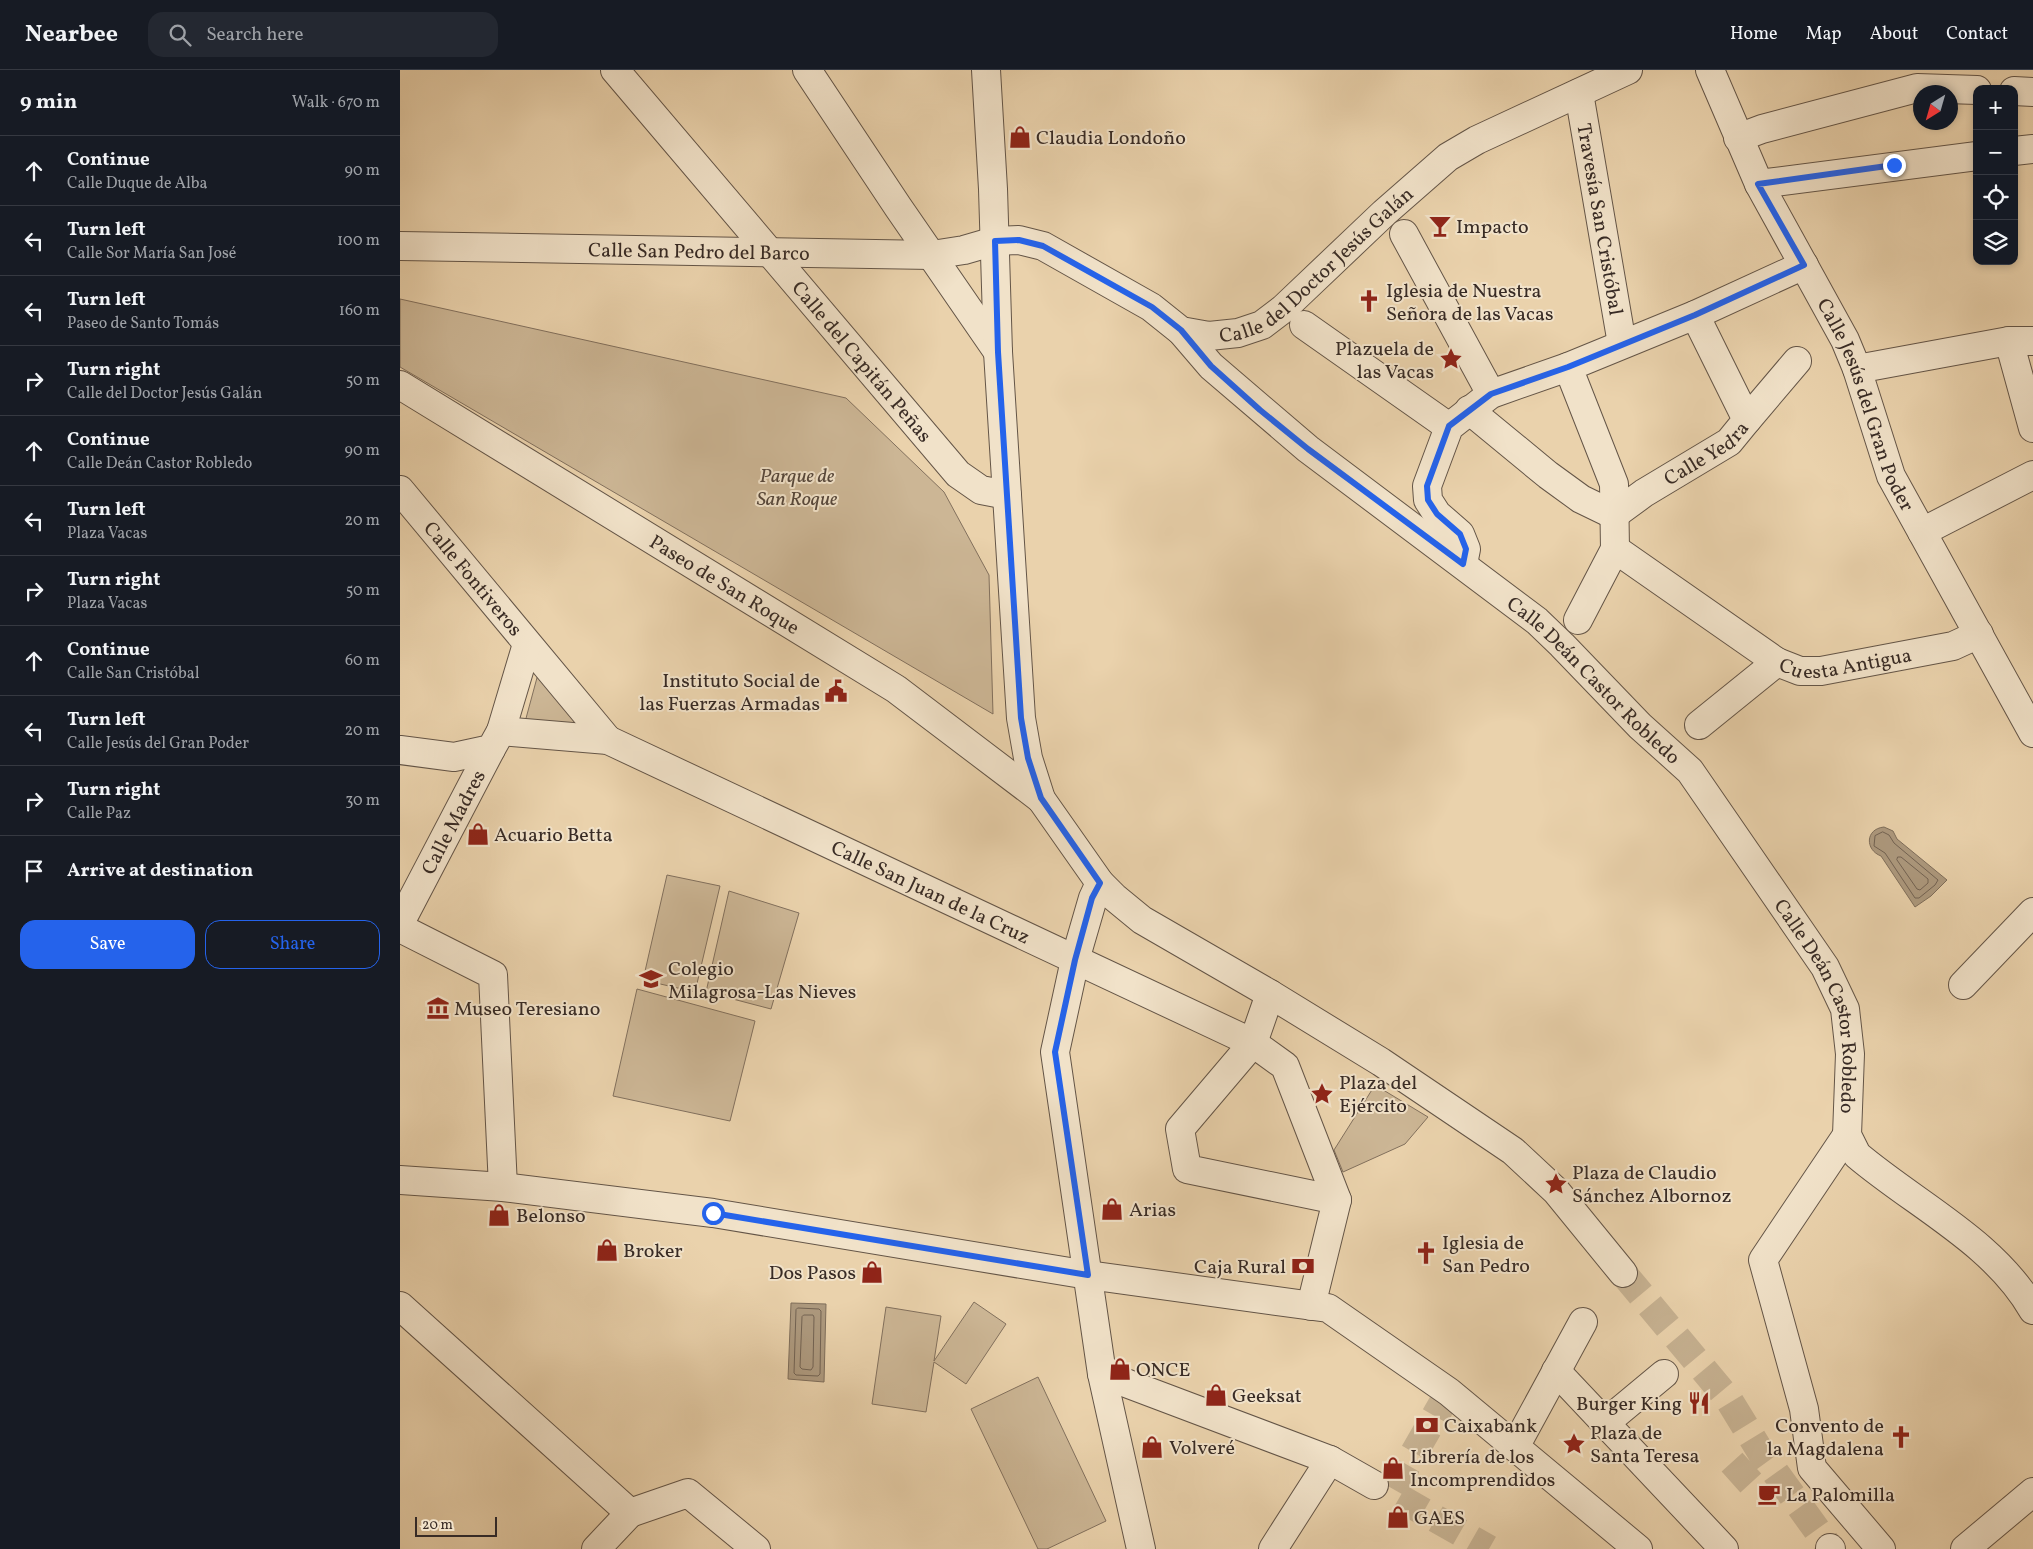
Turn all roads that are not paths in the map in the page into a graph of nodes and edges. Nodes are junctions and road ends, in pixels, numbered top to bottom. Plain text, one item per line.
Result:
1 (615, 70) edge
2 (807, 70) edge
3 (986, 70) edge
4 (1628, 70) edge
5 (1710, 70) edge
6 (1973, 90) edge
7 (2018, 91) edge
8 (2033, 92) edge
9 (1579, 93) junction
10 (1738, 138) junction
11 (2033, 149) edge
12 (2018, 151) edge
13 (1973, 156) edge
14 (1758, 184) junction
15 (1404, 234) dead end
16 (995, 241) junction
17 (400, 246) edge
18 (770, 253) junction
19 (932, 255) junction
20 (1804, 265) junction
21 (1695, 315) junction
22 (1304, 325) dead end
23 (1181, 330) junction
24 (2021, 341) edge
25 (1622, 344) junction
26 (998, 352) junction
27 (1796, 361) dead end
28 (1568, 367) junction
29 (1857, 369) junction
30 (400, 385) edge
31 (1491, 394) junction
32 (1459, 418) junction
33 (1747, 420) junction
34 (2033, 428) edge
35 (2033, 476) edge
36 (400, 490) edge
37 (1007, 495) junction
38 (1614, 515) junction
39 (1922, 532) junction
40 (1616, 549) junction
41 (1463, 564) junction
42 (1578, 620) dead end
43 (1979, 634) junction
44 (528, 644) junction
45 (1777, 662) junction
46 (1699, 725) dead end
47 (2033, 733) edge
48 (496, 740) junction
49 (608, 740) junction
50 (400, 750) edge
51 (1041, 798) junction
52 (1100, 883) junction
53 (2033, 912) edge
54 (400, 923) edge
55 (400, 928) edge
56 (1075, 960) junction
57 (1963, 985) dead end
58 (1261, 989) junction
59 (1253, 1043) junction
60 (1847, 1135) junction
61 (400, 1180) edge
62 (503, 1187) junction
63 (1337, 1200) junction
64 (1623, 1274) tunnel mouth
65 (1088, 1275) junction
66 (400, 1306) edge
67 (1311, 1306) junction
68 (2033, 1310) edge
69 (1583, 1322) dead end
70 (1556, 1371) junction
71 (1102, 1374) junction
72 (1664, 1374) dead end
73 (1605, 1423) junction
74 (1515, 1447) junction
75 (1330, 1460) junction
76 (1374, 1485) dead end
77 (2033, 1492) edge
78 (630, 1513) junction
79 (596, 1549) edge
80 (756, 1549) edge
81 (1141, 1549) edge
82 (1273, 1549) edge
83 (1638, 1549) edge
84 (1724, 1549) edge
85 (1881, 1549) edge
86 (1965, 1549) edge

1 - 18 street, Calle del Capitán Peñas
2 - 19 street
3 - 16 street
4 - 9 street, Calle del Doctor Jesús Galán
5 - 10 street, Calle Jesús del Gran Poder
6 - 10 street
7 - 8 street
9 - 23 street, Calle del Doctor Jesús Galán
9 - 25 street, Travesía San Cristóbal
10 - 14 street, Calle Jesús del Gran Poder
11 - 12 street
13 - 14 street
14 - 20 street, Calle Jesús del Gran Poder
15 - 31 street
16 - 19 street, Calle San Pedro del Barco
16 - 23 street, Calle del Doctor Jesús Galán
16 - 26 street
17 - 18 street, Calle San Pedro del Barco
18 - 19 street, Calle San Pedro del Barco
18 - 37 street, Calle del Capitán Peñas
19 - 26 street
20 - 21 street
20 - 29 street, Calle Jesús del Gran Poder
21 - 25 street
21 - 33 street, Calle Yedra
22 - 32 street
23 - 41 street, Calle Deán Castor Robledo
24 - 29 street
24 - 34 street
25 - 28 street
26 - 37 street
27 - 33 street
28 - 31 street
28 - 38 street
29 - 39 street, Calle Jesús del Gran Poder
30 - 51 street, Paseo de San Roque
31 - 32 street
32 - 38 street
32 - 41 street
33 - 38 street, Calle Yedra
35 - 39 street
36 - 44 street, Calle Fontiveros
37 - 51 street
38 - 40 street
39 - 43 street, Calle Jesús del Gran Poder
40 - 42 street
40 - 45 street
41 - 60 street, Calle Deán Castor Robledo
43 - 45 street, Cuesta Antigua
43 - 47 street, Calle Jesús del Gran Poder
44 - 48 street
44 - 49 street, Calle San Juan de la Cruz
45 - 46 street, Cuesta Antigua
48 - 49 street, Calle San Juan de la Cruz
48 - 50 street, Calle San Juan de la Cruz
48 - 54 street, Calle Madres
49 - 56 street, Calle San Juan de la Cruz
51 - 52 street
52 - 56 street
52 - 58 street
53 - 57 street
55 - 62 street
56 - 59 street, Calle San Juan de la Cruz
56 - 65 street
58 - 59 street
58 - 64 street
59 - 63 street
59 - 63 street
60 - 68 street
60 - 85 street
61 - 62 street
62 - 65 street
63 - 67 street
65 - 67 street
65 - 71 street
66 - 78 street
67 - 74 street
69 - 70 street
70 - 73 street
70 - 74 street
71 - 75 street
71 - 81 street
72 - 73 street
73 - 84 street
74 - 83 street
75 - 76 street
75 - 82 street
77 - 86 street
78 - 79 street
78 - 80 street

